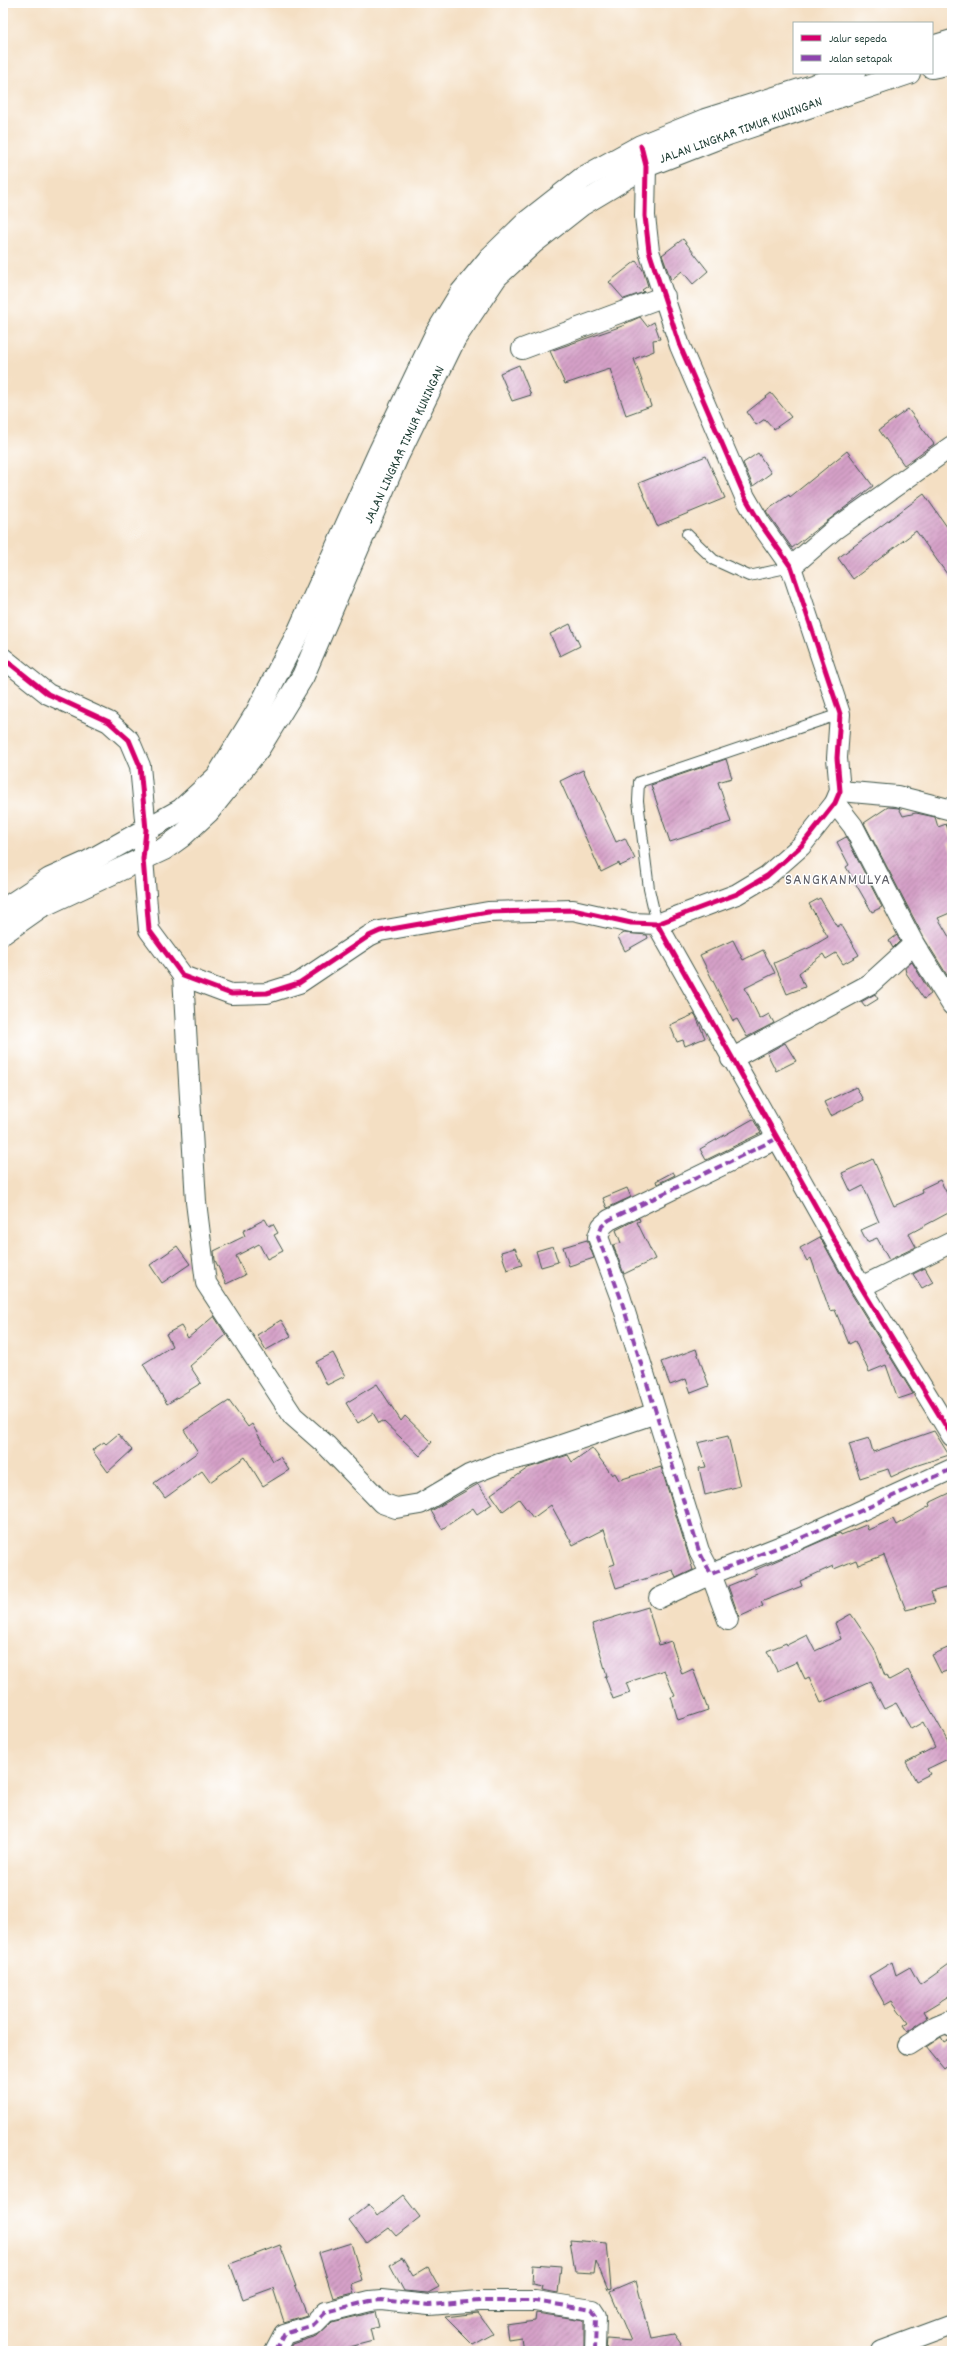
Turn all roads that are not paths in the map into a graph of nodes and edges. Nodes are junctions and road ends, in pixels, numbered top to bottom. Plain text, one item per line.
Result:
1 (952, 41) edge
2 (933, 47) edge
3 (952, 63) edge
4 (933, 67) edge
5 (851, 74) edge
6 (906, 74) edge
7 (644, 156) junction
8 (665, 296) junction
9 (522, 349) dead end
10 (952, 446) edge
11 (687, 534) dead end
12 (791, 567) junction
13 (3, 658) edge
14 (840, 714) junction
15 (838, 797) junction
16 (952, 810) edge
17 (146, 830) junction
18 (143, 858) junction
19 (3, 910) edge
20 (657, 924) junction
21 (3, 933) edge
22 (914, 944) junction
23 (183, 976) junction
24 (952, 1005) edge
25 (731, 1059) junction
26 (776, 1139) junction
27 (952, 1242) edge
28 (861, 1287) junction
29 (656, 1412) junction
30 (952, 1436) edge
31 (952, 1469) edge
32 (711, 1574) junction
33 (659, 1598) dead end
34 (728, 1620) dead end
35 (952, 2026) edge
36 (908, 2045) dead end
37 (952, 2325) edge
38 (275, 2351) edge
39 (594, 2351) edge
40 (882, 2351) edge

1 - 2 main road
3 - 4 main road
5 - 7 main road, JALAN LINGKAR TIMUR KUNINGAN
6 - 7 main road, JALAN LINGKAR TIMUR KUNINGAN
7 - 8 street
7 - 17 main road, JALAN LINGKAR TIMUR KUNINGAN
7 - 18 main road, JALAN LINGKAR TIMUR KUNINGAN
8 - 9 street
8 - 12 street
10 - 12 street
11 - 12 lane
12 - 14 street
13 - 17 street
14 - 15 street
14 - 20 lane
15 - 16 street
15 - 20 street
15 - 22 street
17 - 18 street
17 - 19 main road, JALAN LINGKAR TIMUR KUNINGAN
18 - 21 main road, JALAN LINGKAR TIMUR KUNINGAN
18 - 23 street
20 - 23 street
20 - 25 street
22 - 24 street
22 - 25 street
23 - 29 street
25 - 26 street
26 - 28 street
26 - 29 street
27 - 28 street
28 - 30 street
29 - 32 street
31 - 32 street
32 - 33 street
32 - 34 street
35 - 36 street
37 - 40 street
38 - 39 street

